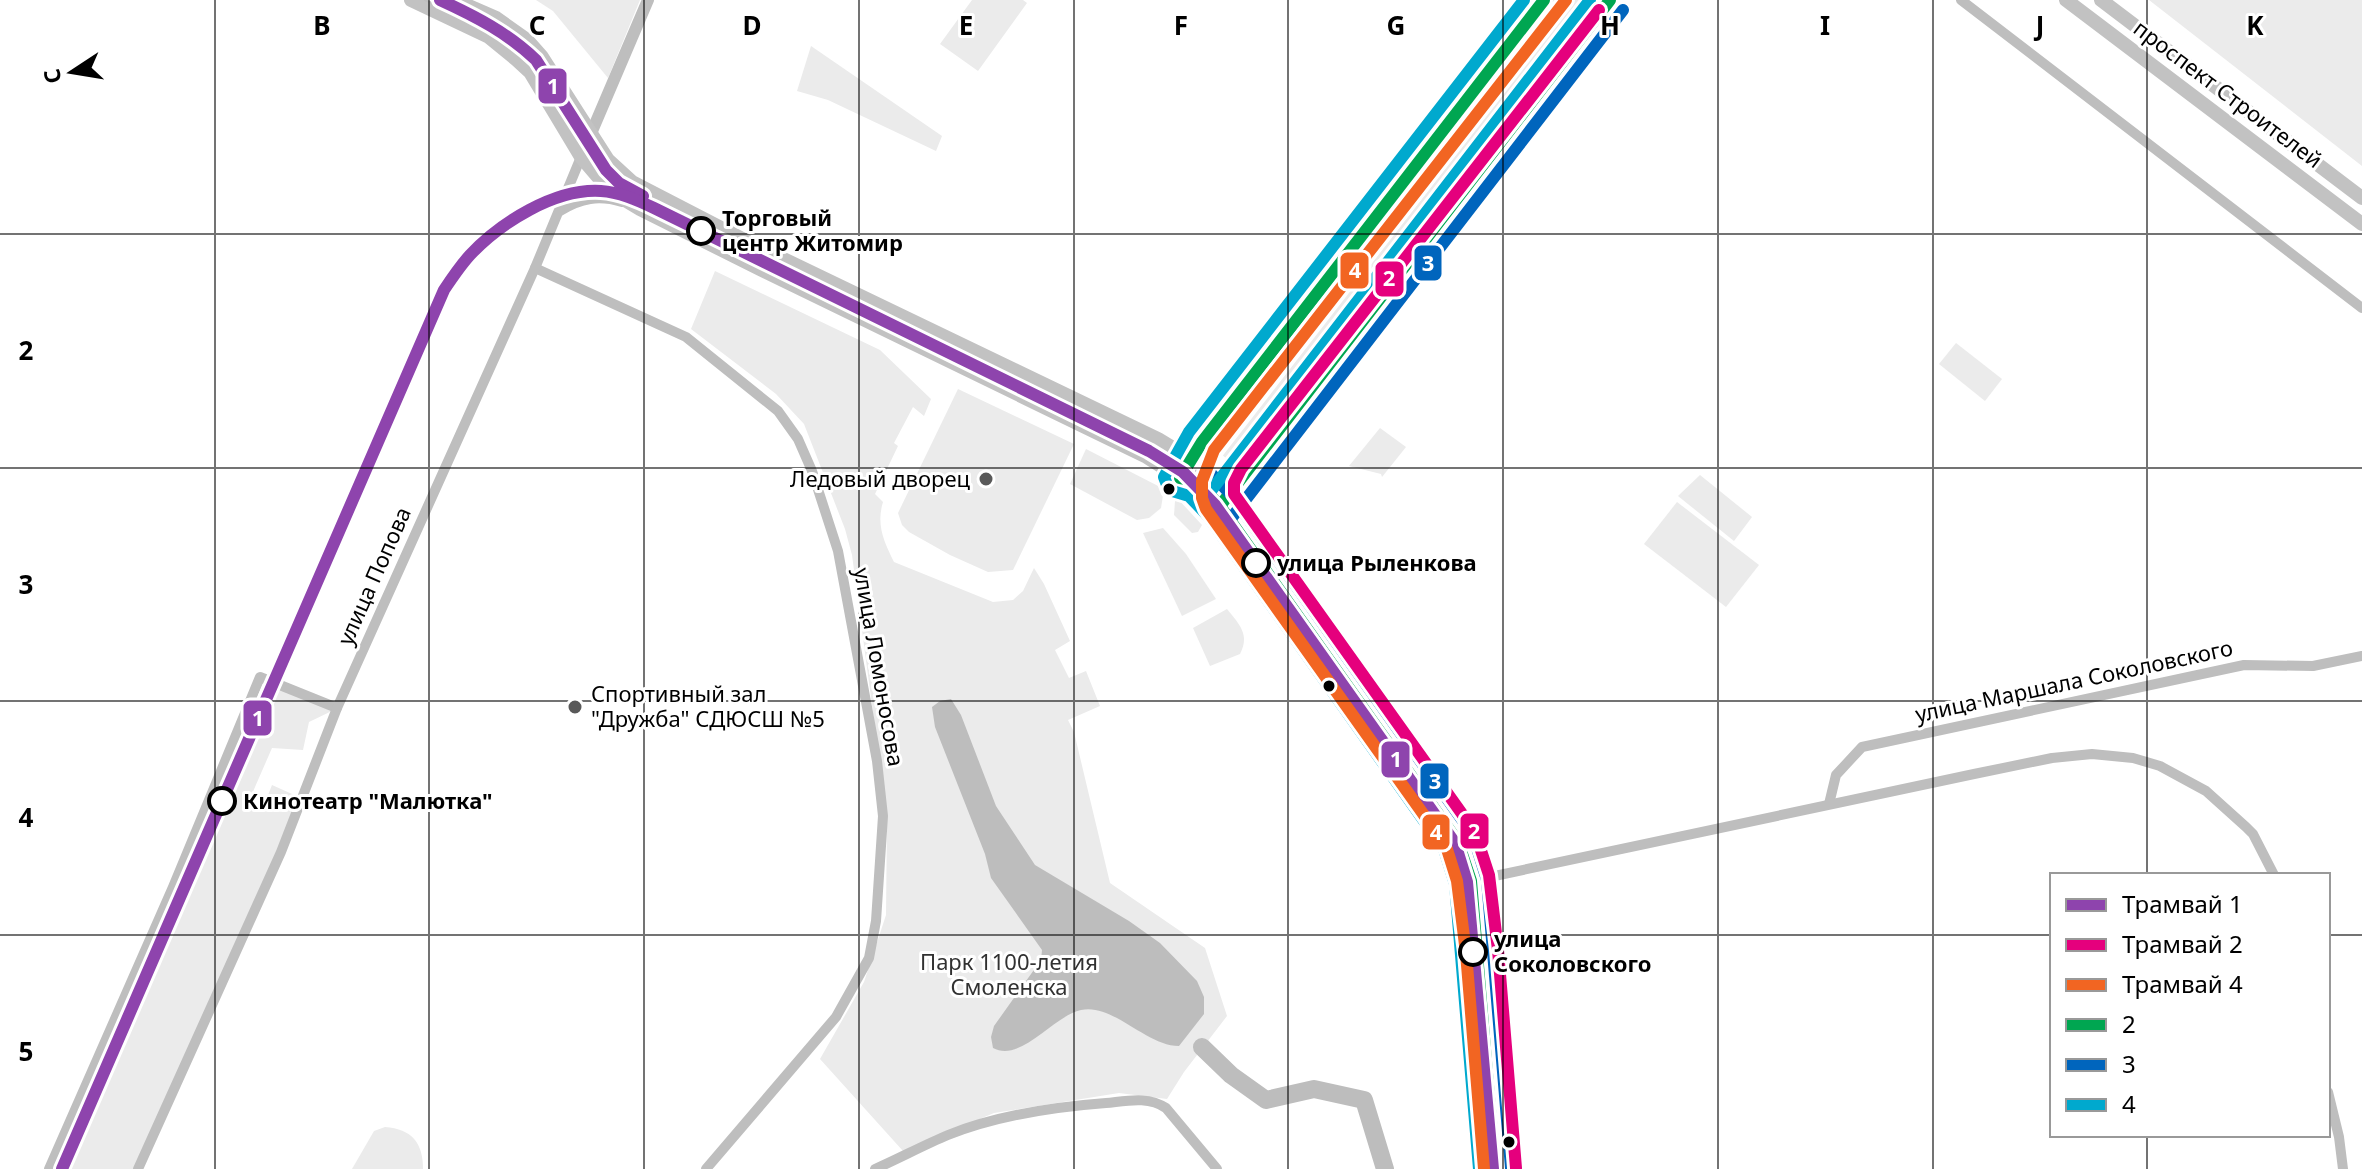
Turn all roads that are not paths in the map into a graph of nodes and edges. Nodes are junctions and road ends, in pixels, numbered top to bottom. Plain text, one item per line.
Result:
1 (411, 0) edge
2 (455, 0) edge
3 (648, 0) edge
4 (1544, 0) edge
5 (1610, 0) edge
6 (1961, 0) edge
7 (2066, 0) edge
8 (2101, 0) edge
9 (591, 133) junction
10 (581, 157) junction
11 (2362, 198) edge
12 (640, 209) junction
13 (560, 211) junction
14 (2362, 224) edge
15 (535, 268) junction
16 (2362, 308) edge
17 (1191, 459) junction
18 (1180, 478) junction
19 (1197, 481) junction
20 (1220, 506) junction
21 (2362, 656) edge
22 (337, 708) junction
23 (1829, 804) junction
24 (2273, 873) edge
25 (1471, 881) junction
26 (2330, 1102) edge
27 (49, 1169) edge
28 (138, 1169) edge
29 (706, 1169) edge
30 (875, 1169) edge
31 (1217, 1169) edge
32 (1495, 1169) edge
33 (2343, 1169) edge

1 - 10 main road
2 - 9 main road
3 - 9 street, улица Попова
4 - 17 main road
5 - 20 main road
6 - 16 street
7 - 14 main road, проспект Строителей
8 - 11 main road, проспект Строителей
9 - 10 street, улица Попова
9 - 17 main road
10 - 12 main road
10 - 13 street, улица Попова
12 - 13 street
12 - 18 main road
13 - 15 street, улица Попова
15 - 22 street, улица Попова
15 - 29 street, улица Ломоносова
17 - 18 main road
17 - 19 main road
18 - 19 main road
19 - 20 main road
20 - 25 main road
21 - 23 street, улица Маршала Соколовского
22 - 27 street
22 - 28 street, улица Попова
23 - 24 street
23 - 25 street
25 - 32 main road
26 - 33 street
30 - 31 street

